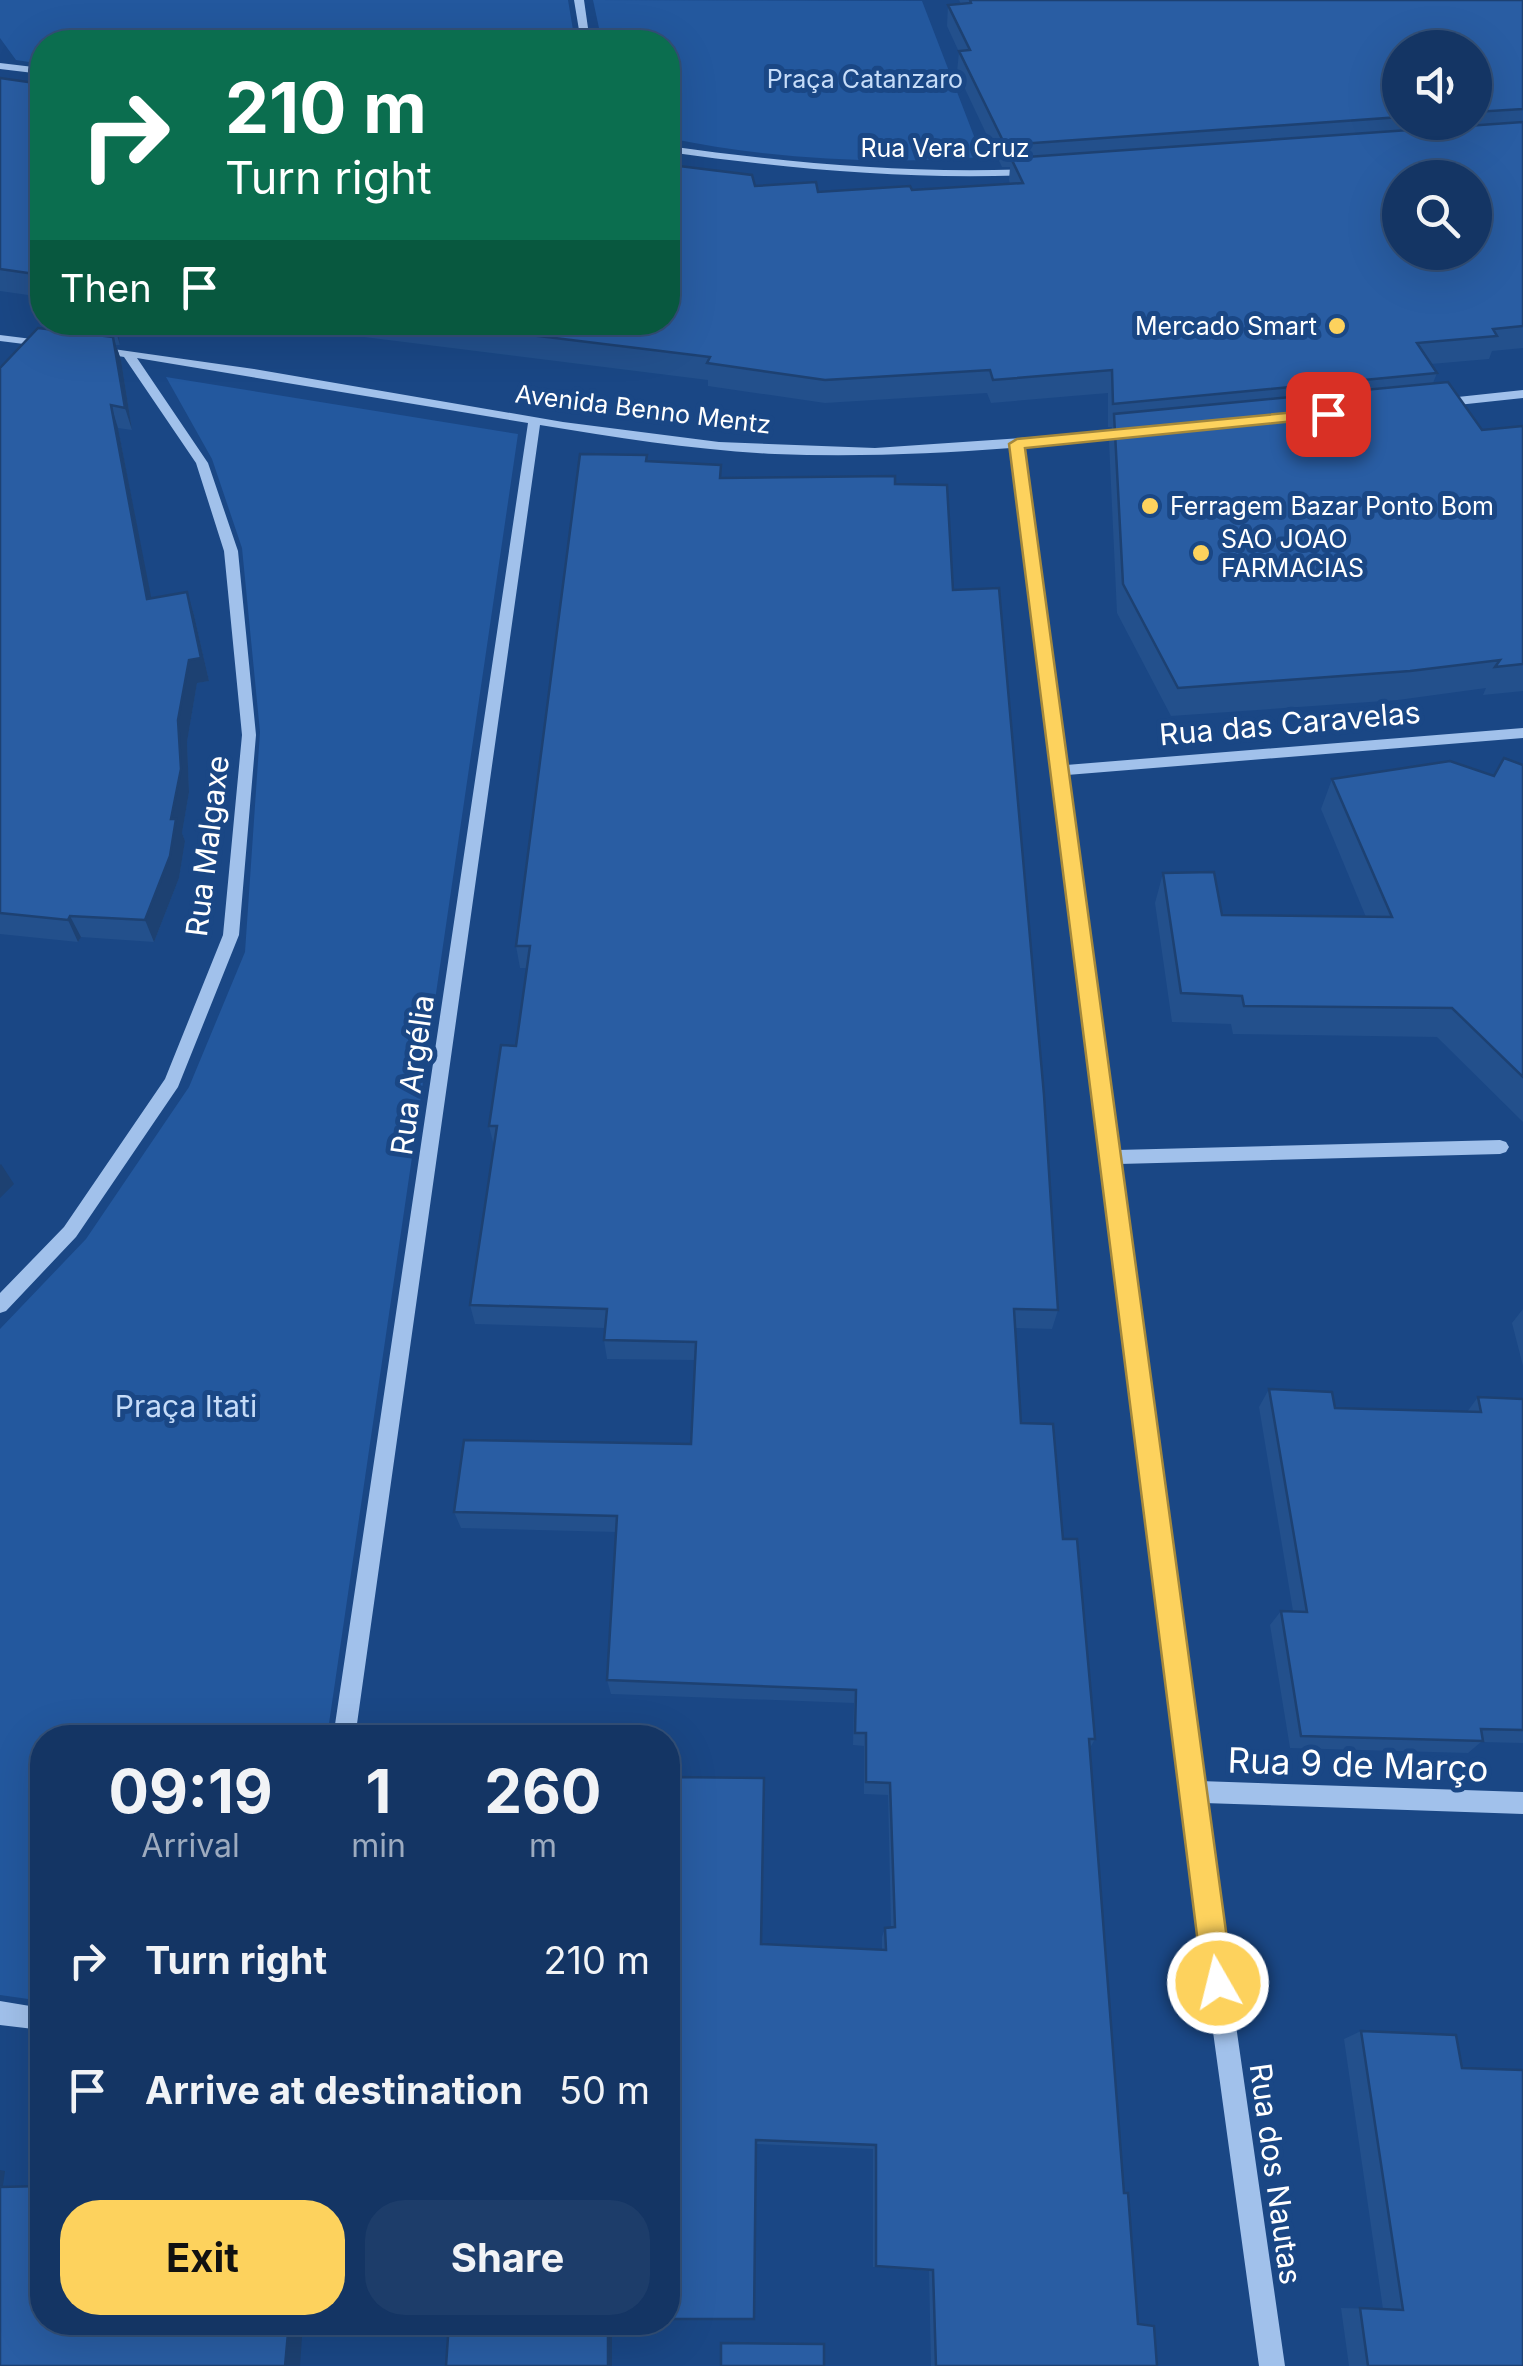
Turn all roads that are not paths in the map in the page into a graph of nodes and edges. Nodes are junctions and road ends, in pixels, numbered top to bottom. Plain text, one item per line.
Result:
1 (579, 0) edge
2 (584, 30) edge
3 (1, 64) edge
4 (30, 69) edge
5 (680, 150) edge
6 (1049, 170) edge
7 (0, 338) edge
8 (54, 344) edge
9 (90, 348) edge
10 (127, 353) junction
11 (1523, 394) edge
12 (1426, 404) edge
13 (535, 420) junction
14 (1153, 431) edge
15 (1017, 444) junction
16 (1523, 733) edge
17 (1062, 770) junction
18 (1500, 1147) dead end
19 (1110, 1157) junction
20 (0, 1304) edge
21 (346, 1725) edge
22 (1191, 1792) junction
23 (1523, 1804) edge
24 (0, 2013) edge
25 (30, 2017) edge
26 (1272, 2366) edge

1 - 2 street
3 - 4 street
5 - 6 street, Rua Vera Cruz
7 - 8 street
9 - 10 street, Avenida Benno Mentz
10 - 13 street, Avenida Benno Mentz
10 - 20 street, Rua Malgaxe
11 - 12 street
13 - 15 street, Avenida Benno Mentz
13 - 21 street, Rua Argélia
14 - 15 street, Avenida Benno Mentz
15 - 17 street, Rua dos Nautas
16 - 17 street, Rua das Caravelas
17 - 19 street, Rua dos Nautas
18 - 19 street
19 - 22 street, Rua dos Nautas
22 - 23 street, Rua 9 de Março
22 - 26 street, Rua dos Nautas
24 - 25 street

